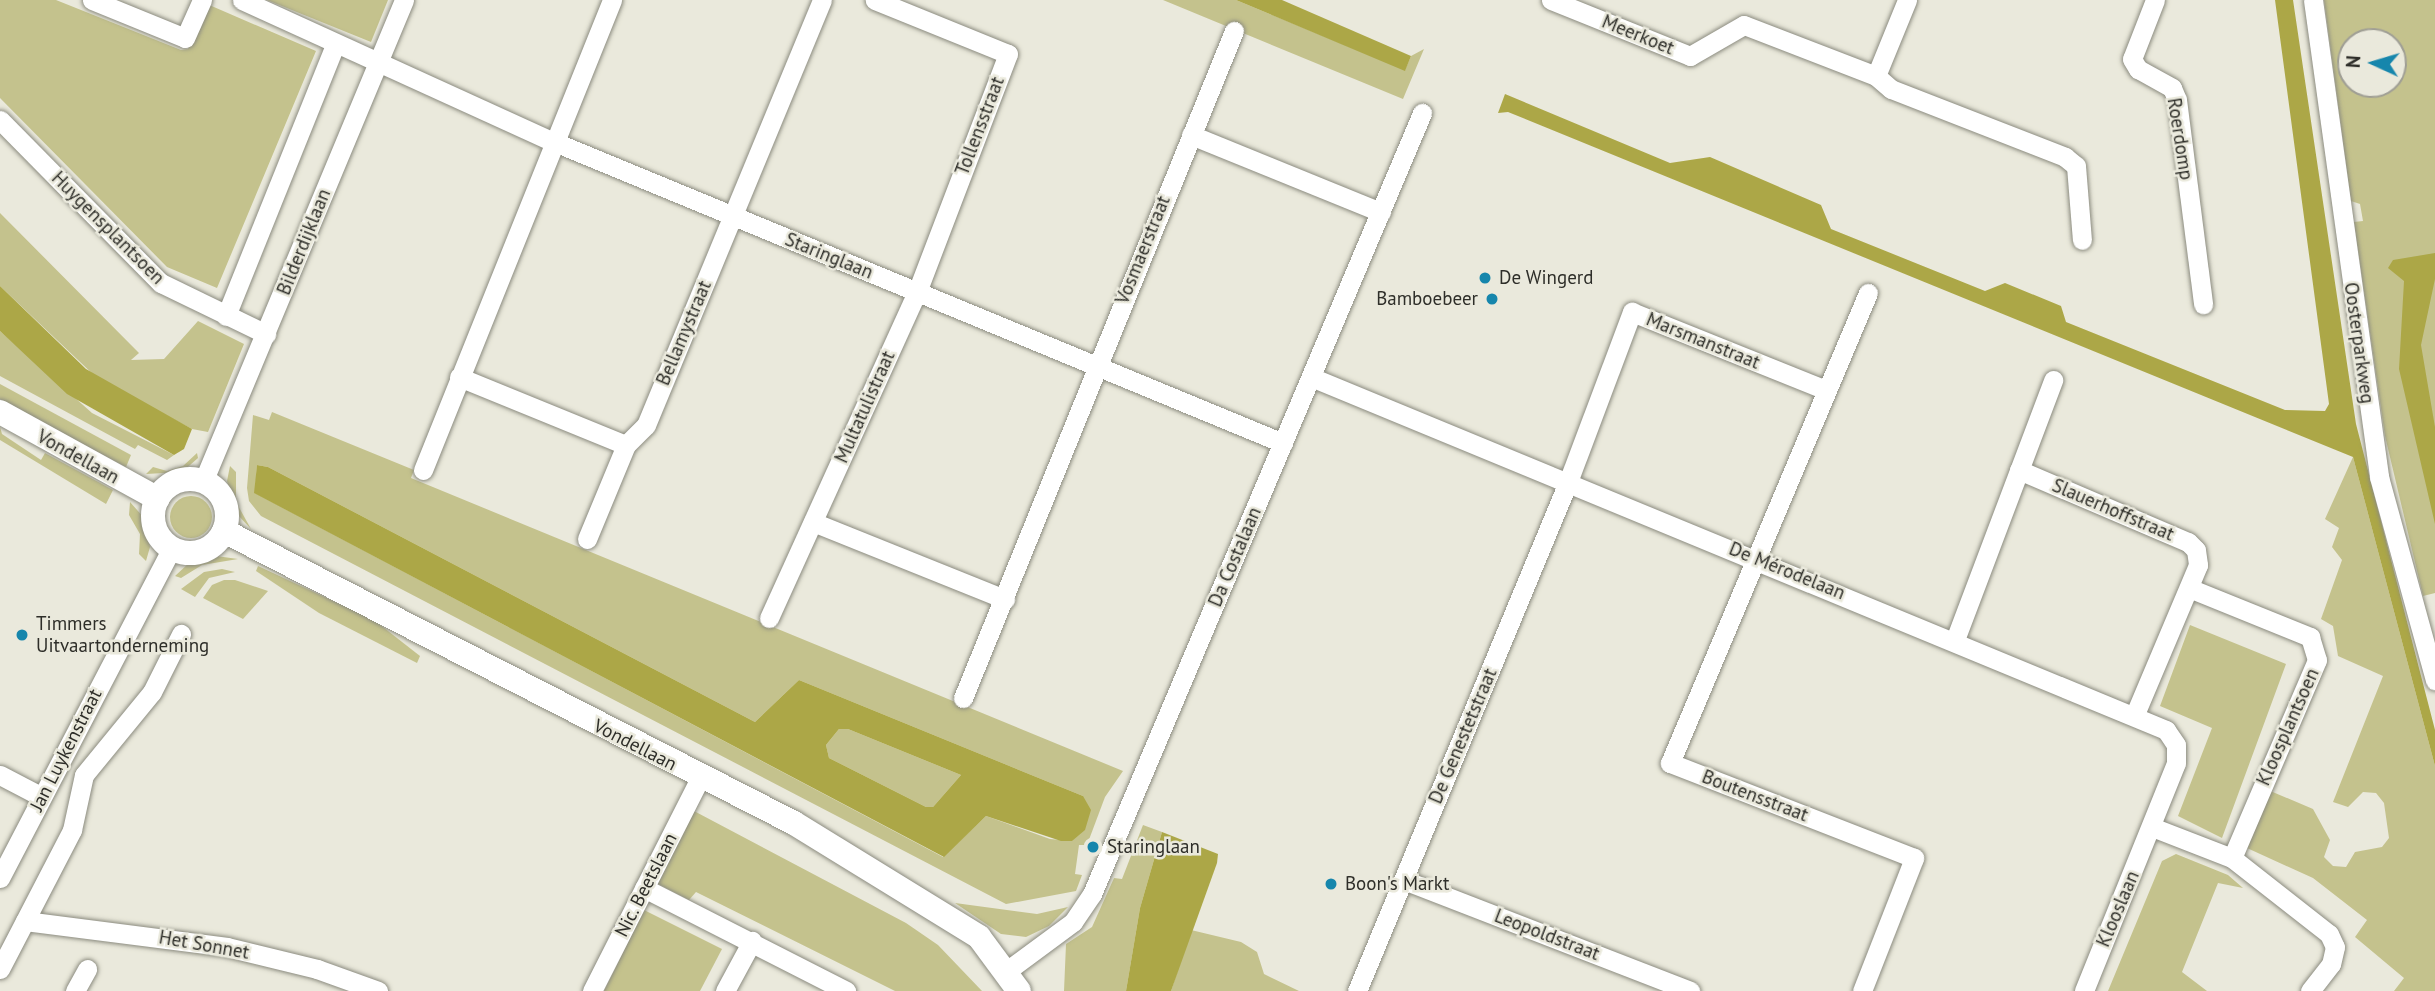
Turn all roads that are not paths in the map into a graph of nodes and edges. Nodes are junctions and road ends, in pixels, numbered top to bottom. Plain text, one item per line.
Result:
1 (92, 0) edge
2 (202, 0) edge
3 (242, 0) edge
4 (404, 0) edge
5 (612, 0) edge
6 (822, 0) edge
7 (875, 0) edge
8 (1551, 0) edge
9 (1907, 0) edge
10 (2155, 0) edge
11 (2313, 0) edge
12 (1234, 32) dead end
13 (335, 44) junction
14 (377, 65) junction
15 (1877, 76) junction
16 (1422, 113) dead end
17 (0, 120) edge
18 (1191, 135) junction
19 (552, 141) junction
20 (1381, 212) junction
21 (734, 216) junction
22 (2082, 240) dead end
23 (917, 292) junction
24 (1868, 293) dead end
25 (2203, 304) dead end
26 (226, 316) junction
27 (266, 334) junction
28 (1095, 365) junction
29 (459, 377) junction
30 (1311, 377) junction
31 (2053, 380) dead end
32 (1826, 390) junction
33 (0, 412) edge
34 (1283, 443) junction
35 (626, 445) junction
36 (423, 470) dead end
37 (2019, 470) junction
38 (204, 482) junction
39 (1568, 482) junction
40 (158, 499) junction
41 (813, 522) junction
42 (224, 531) junction
43 (587, 539) dead end
44 (172, 548) junction
45 (1753, 557) junction
46 (2189, 588) junction
47 (1005, 599) junction
48 (2426, 611) edge
49 (769, 618) dead end
50 (181, 634) dead end
51 (1955, 640) junction
52 (2435, 680) edge
53 (964, 698) dead end
54 (2135, 714) junction
55 (0, 775) edge
56 (700, 778) junction
57 (42, 797) junction
58 (2152, 827) junction
59 (2232, 858) junction
60 (0, 878) edge
61 (1404, 880) junction
62 (644, 888) junction
63 (25, 921) junction
64 (752, 941) junction
65 (0, 969) edge
66 (87, 970) dead end
67 (1013, 981) edge
68 (75, 991) edge
69 (379, 991) edge
70 (592, 991) edge
71 (725, 991) edge
72 (846, 991) edge
73 (1357, 991) edge
74 (1690, 991) edge
75 (1862, 991) edge
76 (2084, 991) edge
77 (2310, 991) edge

1 - 2 street
3 - 13 street
4 - 14 street, Bilderdijklaan
5 - 19 street
6 - 21 street
7 - 23 street, Tollensstraat
8 - 15 street, Meerkoet
9 - 15 street
10 - 25 street, Roerdomp
11 - 48 street, Oosterparkweg
12 - 18 street, Vosmaerstraat
13 - 14 street
13 - 26 street
14 - 19 street, Staringlaan
14 - 27 street, Bilderdijklaan
15 - 22 street, Meerkoet
16 - 20 street, Da Costalaan
17 - 26 street, Huygensplantsoen
18 - 20 street
18 - 28 street, Vosmaerstraat
19 - 21 street, Staringlaan
19 - 29 street
20 - 30 street, Da Costalaan
21 - 23 street, Staringlaan
21 - 35 street, Bellamystraat
23 - 28 street, Staringlaan
23 - 41 street, Multatulistraat
24 - 32 street
26 - 27 street, Huygensplantsoen
27 - 38 street, Bilderdijklaan
28 - 34 street, Staringlaan
28 - 47 street
29 - 35 street
29 - 36 street
30 - 34 street, Da Costalaan
30 - 39 street, De Mérodelaan
31 - 37 street
32 - 39 street, Marsmanstraat
32 - 45 street
33 - 40 street, Vondellaan
34 - 67 street, Da Costalaan
35 - 43 street, Bellamystraat
37 - 46 street, Slauerhoffstraat
37 - 51 street
38 - 40 street
38 - 42 street
39 - 45 street, De Mérodelaan
39 - 61 street, De Genestetstraat
40 - 44 street
41 - 47 street
41 - 49 street, Multatulistraat
42 - 44 street
42 - 56 street, Vondellaan
44 - 57 street, Jan Luykenstraat
45 - 51 street, De Mérodelaan
45 - 75 street, Boutensstraat
46 - 54 street, Slauerhoffstraat
46 - 59 street, Kloosplantsoen
47 - 53 street
48 - 52 street, Oosterparkweg
50 - 63 street, Jan Luykenstraat
51 - 54 street, De Mérodelaan
54 - 58 street, De Mérodelaan
55 - 57 street
56 - 62 street, Nic. Beetslaan
56 - 67 street, Vondellaan
57 - 60 street, Jan Luykenstraat
58 - 59 street
58 - 76 street, Klooslaan
59 - 77 street
61 - 73 street, De Genestetstraat
61 - 74 street, Leopoldstraat
62 - 64 street
62 - 70 street, Nic. Beetslaan
63 - 65 street, Jan Luykenstraat
63 - 69 street, Het Sonnet
64 - 71 street
64 - 72 street
66 - 68 street

